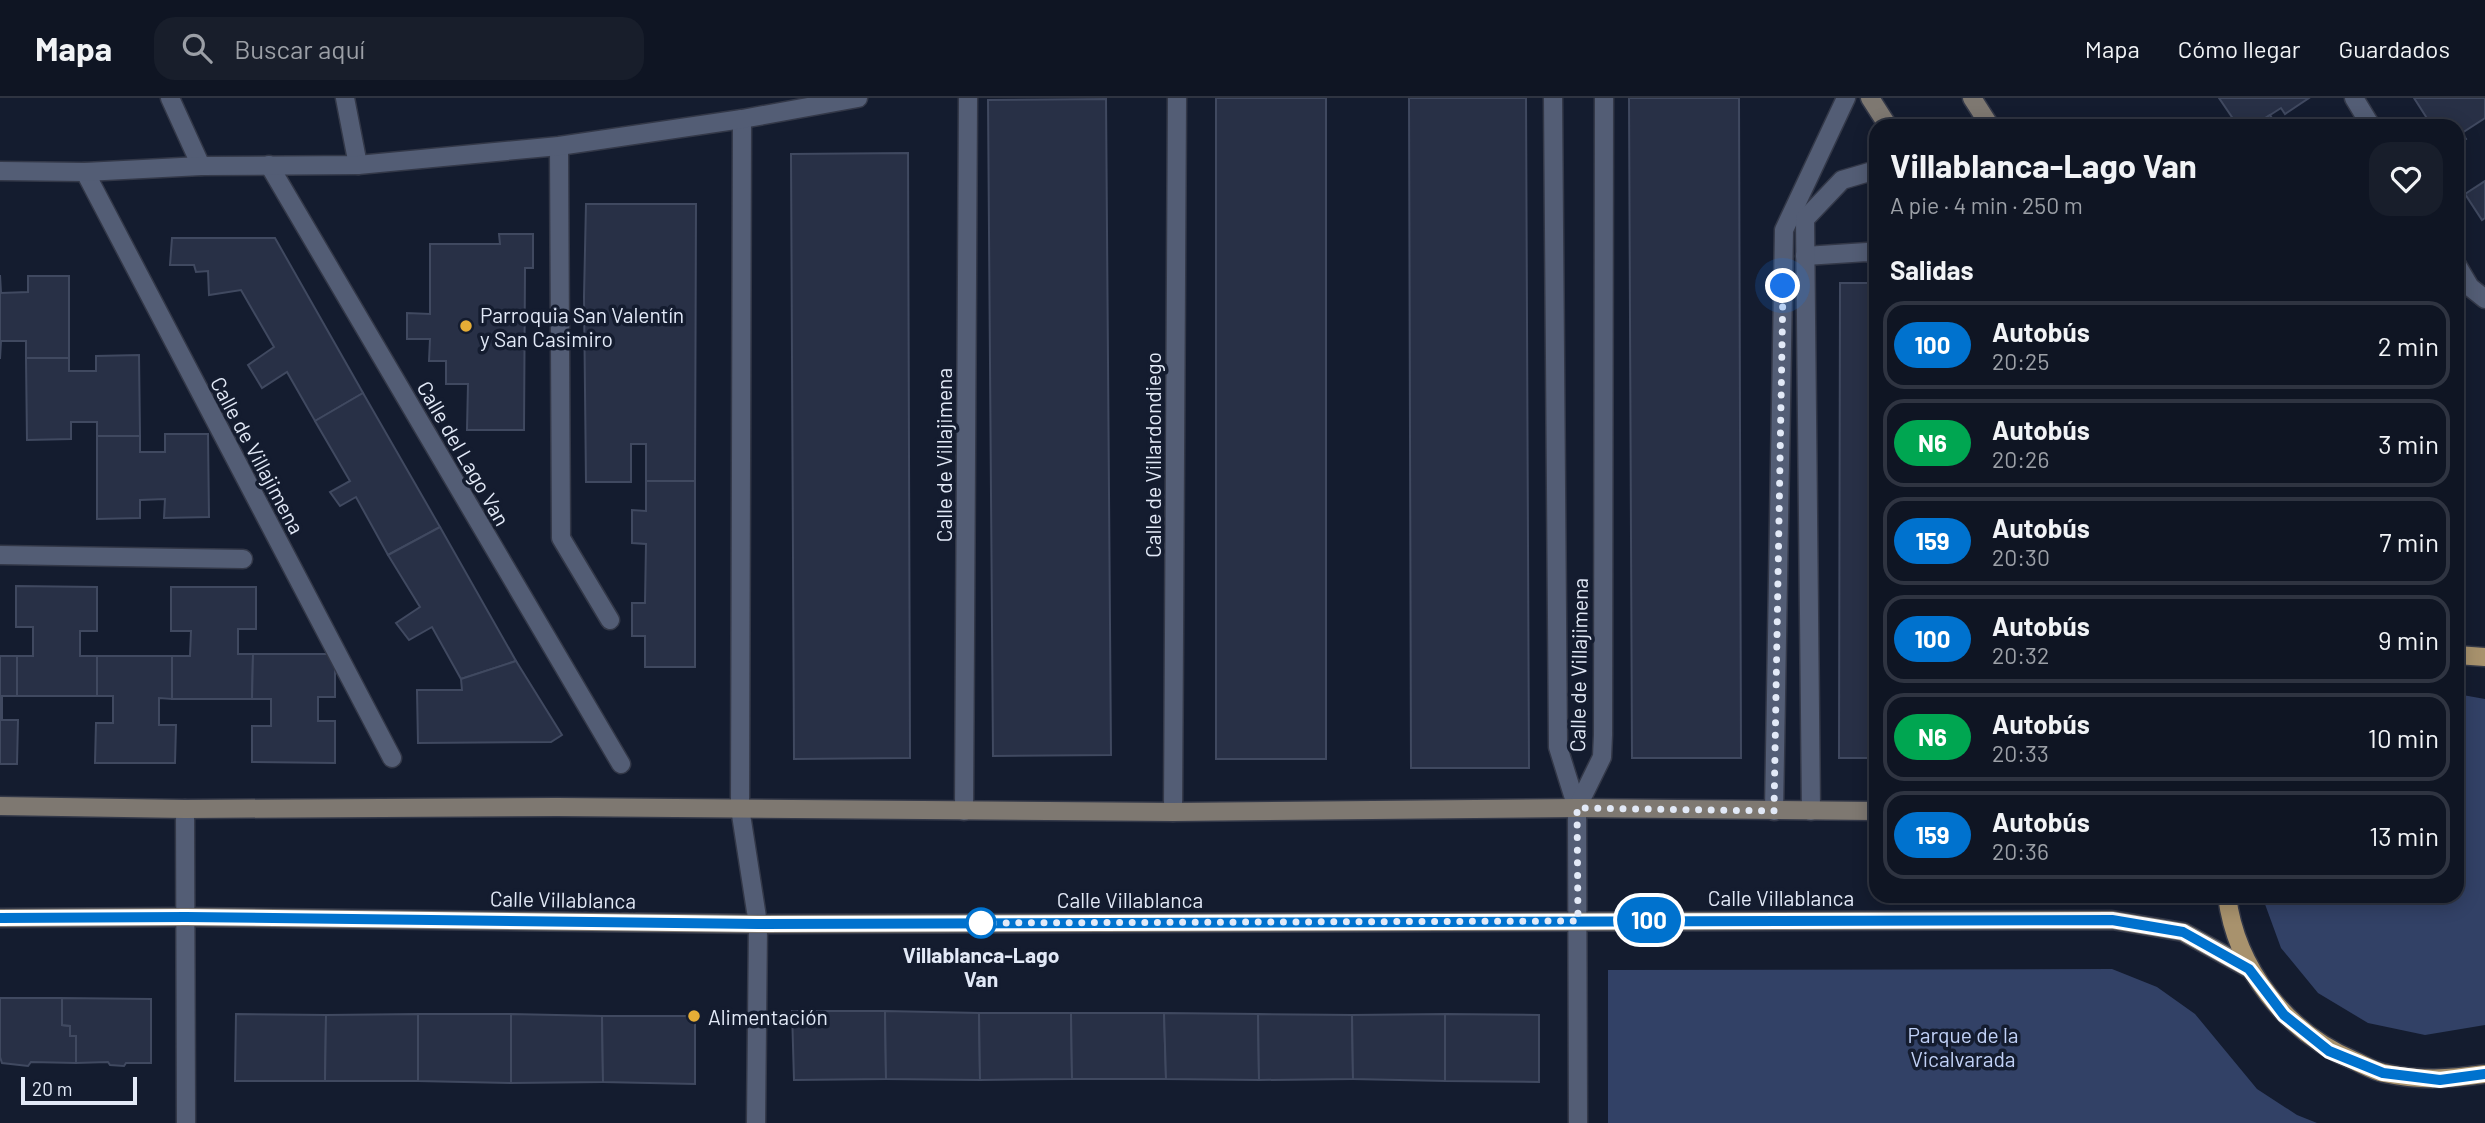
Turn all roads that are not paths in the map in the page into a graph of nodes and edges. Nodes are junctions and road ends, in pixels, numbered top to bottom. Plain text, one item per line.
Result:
1 (170, 98) edge
2 (345, 98) edge
3 (858, 98) edge
4 (968, 98) edge
5 (1177, 98) edge
6 (1553, 98) edge
7 (1604, 98) edge
8 (1846, 98) edge
9 (1870, 98) edge
10 (1972, 98) edge
11 (2354, 98) edge
12 (742, 119) junction
13 (1884, 119) edge
14 (1986, 119) edge
15 (2367, 119) edge
16 (559, 146) junction
17 (269, 164) junction
18 (358, 165) junction
19 (201, 166) junction
20 (0, 171) edge
21 (85, 172) junction
22 (1869, 172) edge
23 (1869, 253) edge
24 (1805, 256) junction
25 (2464, 277) edge
26 (2485, 299) edge
27 (0, 555) edge
28 (243, 559) dead end
29 (610, 620) dead end
30 (2464, 655) edge
31 (2485, 657) edge
32 (392, 758) dead end
33 (621, 764) dead end
34 (0, 806) edge
35 (740, 808) junction
36 (1577, 808) junction
37 (185, 809) junction
38 (964, 811) junction
39 (1774, 811) junction
40 (1811, 811) junction
41 (1869, 811) edge
42 (1173, 812) junction
43 (2228, 903) edge
44 (186, 917) junction
45 (0, 918) edge
46 (1578, 921) junction
47 (758, 924) junction
48 (2249, 969) junction
49 (2485, 1073) edge
50 (186, 1123) edge
51 (757, 1123) edge
52 (1578, 1123) edge

1 - 19 street
2 - 18 street
3 - 12 street
4 - 38 street, Calle de Villajimena
5 - 42 street, Calle de Villardondiego
6 - 36 street, Calle de Villajimena
7 - 36 street, Calle de Villajimena
8 - 39 street
9 - 13 main road
10 - 14 main road
11 - 15 street
12 - 16 street
12 - 35 street
16 - 18 street
16 - 29 street
17 - 18 street
17 - 19 street
17 - 33 street, Calle del Lago Van
19 - 21 street
20 - 21 street
21 - 32 street, Calle de Villajimena
22 - 24 street
23 - 24 street
24 - 40 street
25 - 26 street
27 - 28 street
30 - 31 main road
34 - 37 main road
35 - 37 main road
35 - 38 main road
35 - 47 street
36 - 39 main road
36 - 42 main road
36 - 46 street
37 - 44 street
38 - 42 main road
39 - 40 main road
40 - 41 main road
43 - 48 main road
44 - 45 main road, Calle Villablanca
44 - 47 main road, Calle Villablanca
44 - 50 street
46 - 47 main road, Calle Villablanca
46 - 48 main road, Calle Villablanca
46 - 52 street
47 - 51 street
48 - 49 main road

